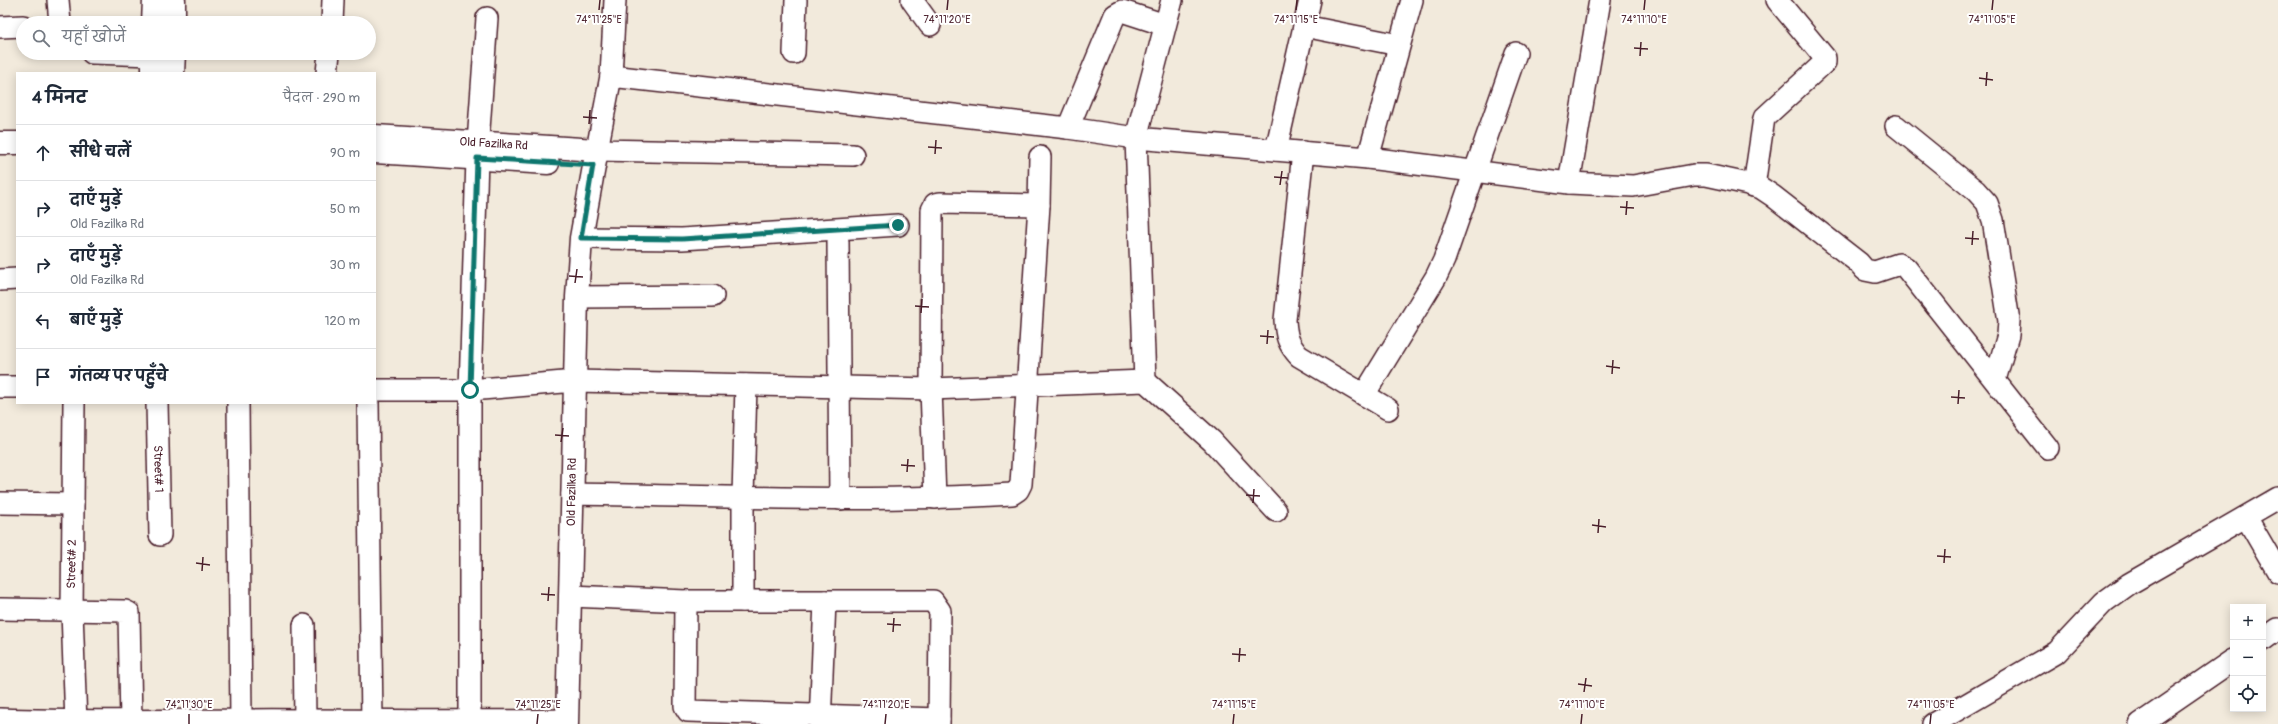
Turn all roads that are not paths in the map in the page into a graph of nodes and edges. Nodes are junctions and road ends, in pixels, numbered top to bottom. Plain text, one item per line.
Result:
1 (58, 0) edge
2 (154, 0) edge
3 (174, 0) edge
4 (333, 0) edge
5 (615, 0) edge
6 (796, 0) edge
7 (912, 0) edge
8 (1172, 0) edge
9 (1310, 0) edge
10 (1412, 0) edge
11 (1600, 0) edge
12 (1777, 0) edge
13 (59, 16) edge
14 (154, 16) edge
15 (174, 16) edge
16 (332, 16) edge
17 (487, 18) dead end
18 (930, 25) dead end
19 (1165, 25) junction
20 (0, 26) edge
21 (16, 26) edge
22 (1304, 26) junction
23 (1399, 45) junction
24 (794, 53) dead end
25 (1516, 53) dead end
26 (160, 60) edge
27 (328, 60) edge
28 (173, 72) edge
29 (327, 72) edge
30 (611, 76) junction
31 (1896, 126) dead end
32 (0, 127) edge
33 (16, 128) edge
34 (1068, 128) junction
35 (1136, 138) junction
36 (0, 143) edge
37 (16, 143) edge
38 (383, 145) edge
39 (1276, 150) junction
40 (477, 151) junction
41 (1303, 152) junction
42 (852, 155) dead end
43 (1040, 157) dead end
44 (595, 158) junction
45 (1368, 158) junction
46 (1473, 172) junction
47 (1569, 183) junction
48 (1754, 186) junction
49 (1039, 206) junction
50 (898, 225) dead end
51 (581, 238) junction
52 (838, 241) dead end
53 (16, 279) edge
54 (0, 280) edge
55 (713, 296) dead end
56 (577, 297) junction
57 (1996, 380) junction
58 (1145, 381) junction
59 (575, 382) junction
60 (1028, 384) junction
61 (746, 386) junction
62 (0, 387) edge
63 (16, 387) edge
64 (840, 388) junction
65 (931, 389) junction
66 (376, 390) edge
67 (470, 390) junction
68 (1364, 395) junction
69 (74, 404) edge
70 (157, 404) edge
71 (238, 404) edge
72 (368, 404) edge
73 (1388, 409) dead end
74 (2048, 448) dead end
75 (572, 494) junction
76 (743, 497) junction
77 (935, 498) junction
78 (2278, 498) edge
79 (840, 499) junction
80 (0, 503) edge
81 (73, 504) junction
82 (1276, 511) dead end
83 (2246, 517) junction
84 (160, 535) dead end
85 (2278, 572) edge
86 (570, 596) junction
87 (686, 601) junction
88 (743, 601) junction
89 (825, 601) junction
90 (0, 609) edge
91 (72, 611) junction
92 (304, 625) dead end
93 (2278, 629) edge
94 (2266, 638) edge
95 (2230, 662) edge
96 (0, 719) edge
97 (241, 720) junction
98 (820, 720) edge
99 (305, 722) edge
100 (567, 722) edge
101 (939, 722) edge
102 (76, 723) edge
103 (131, 723) edge
104 (372, 723) edge
105 (470, 723) edge
106 (1933, 724) edge
107 (2140, 724) edge

1 - 13 street
2 - 14 main road
3 - 15 main road
4 - 16 street
5 - 30 street
6 - 24 street
7 - 18 street
8 - 19 street
9 - 22 street
10 - 23 street
11 - 47 street
12 - 48 street
17 - 40 street
19 - 34 street
19 - 35 street
20 - 21 street
22 - 23 street
22 - 39 street
23 - 45 street
25 - 46 street
26 - 28 main road
27 - 29 street
30 - 34 street
30 - 44 street
31 - 57 street
32 - 33 main road
34 - 35 street
35 - 39 street
35 - 58 street
36 - 37 main road
38 - 40 main road, Old Fazilka Rd
39 - 41 street
40 - 44 main road, Old Fazilka Rd
40 - 67 street
41 - 45 street
41 - 68 street
42 - 44 street
43 - 49 street
44 - 51 main road, Old Fazilka Rd
45 - 46 street
46 - 47 street
46 - 68 street
47 - 48 street
48 - 57 street
49 - 60 street
49 - 65 street
50 - 51 street
51 - 56 main road, Old Fazilka Rd
52 - 64 street
53 - 54 street
55 - 56 street
56 - 59 main road, Old Fazilka Rd
57 - 74 street
58 - 60 street
58 - 82 street
59 - 61 street
59 - 67 street
59 - 75 main road, Old Fazilka Rd
60 - 65 street
60 - 77 street
61 - 64 street
61 - 76 street
62 - 63 street
64 - 65 street
64 - 79 street
65 - 77 street
66 - 67 street
67 - 105 street
68 - 73 street
69 - 81 street, Street# 2
70 - 84 street, Street# 1
71 - 97 street
72 - 104 street
75 - 76 street
75 - 86 main road, Old Fazilka Rd
76 - 79 street
76 - 88 street
77 - 79 street
78 - 83 street
80 - 81 street
81 - 91 street, Street# 2
83 - 85 street
83 - 106 street
86 - 87 street
86 - 100 main road, Old Fazilka Rd
87 - 88 street
87 - 98 street
88 - 89 street
89 - 98 street
89 - 101 street
90 - 91 street
91 - 102 street, Street# 2
91 - 103 street
92 - 99 street
93 - 94 street
95 - 107 street
96 - 102 street
97 - 99 street
97 - 103 street
98 - 101 street
99 - 104 street
100 - 105 street
102 - 103 street
104 - 105 street

